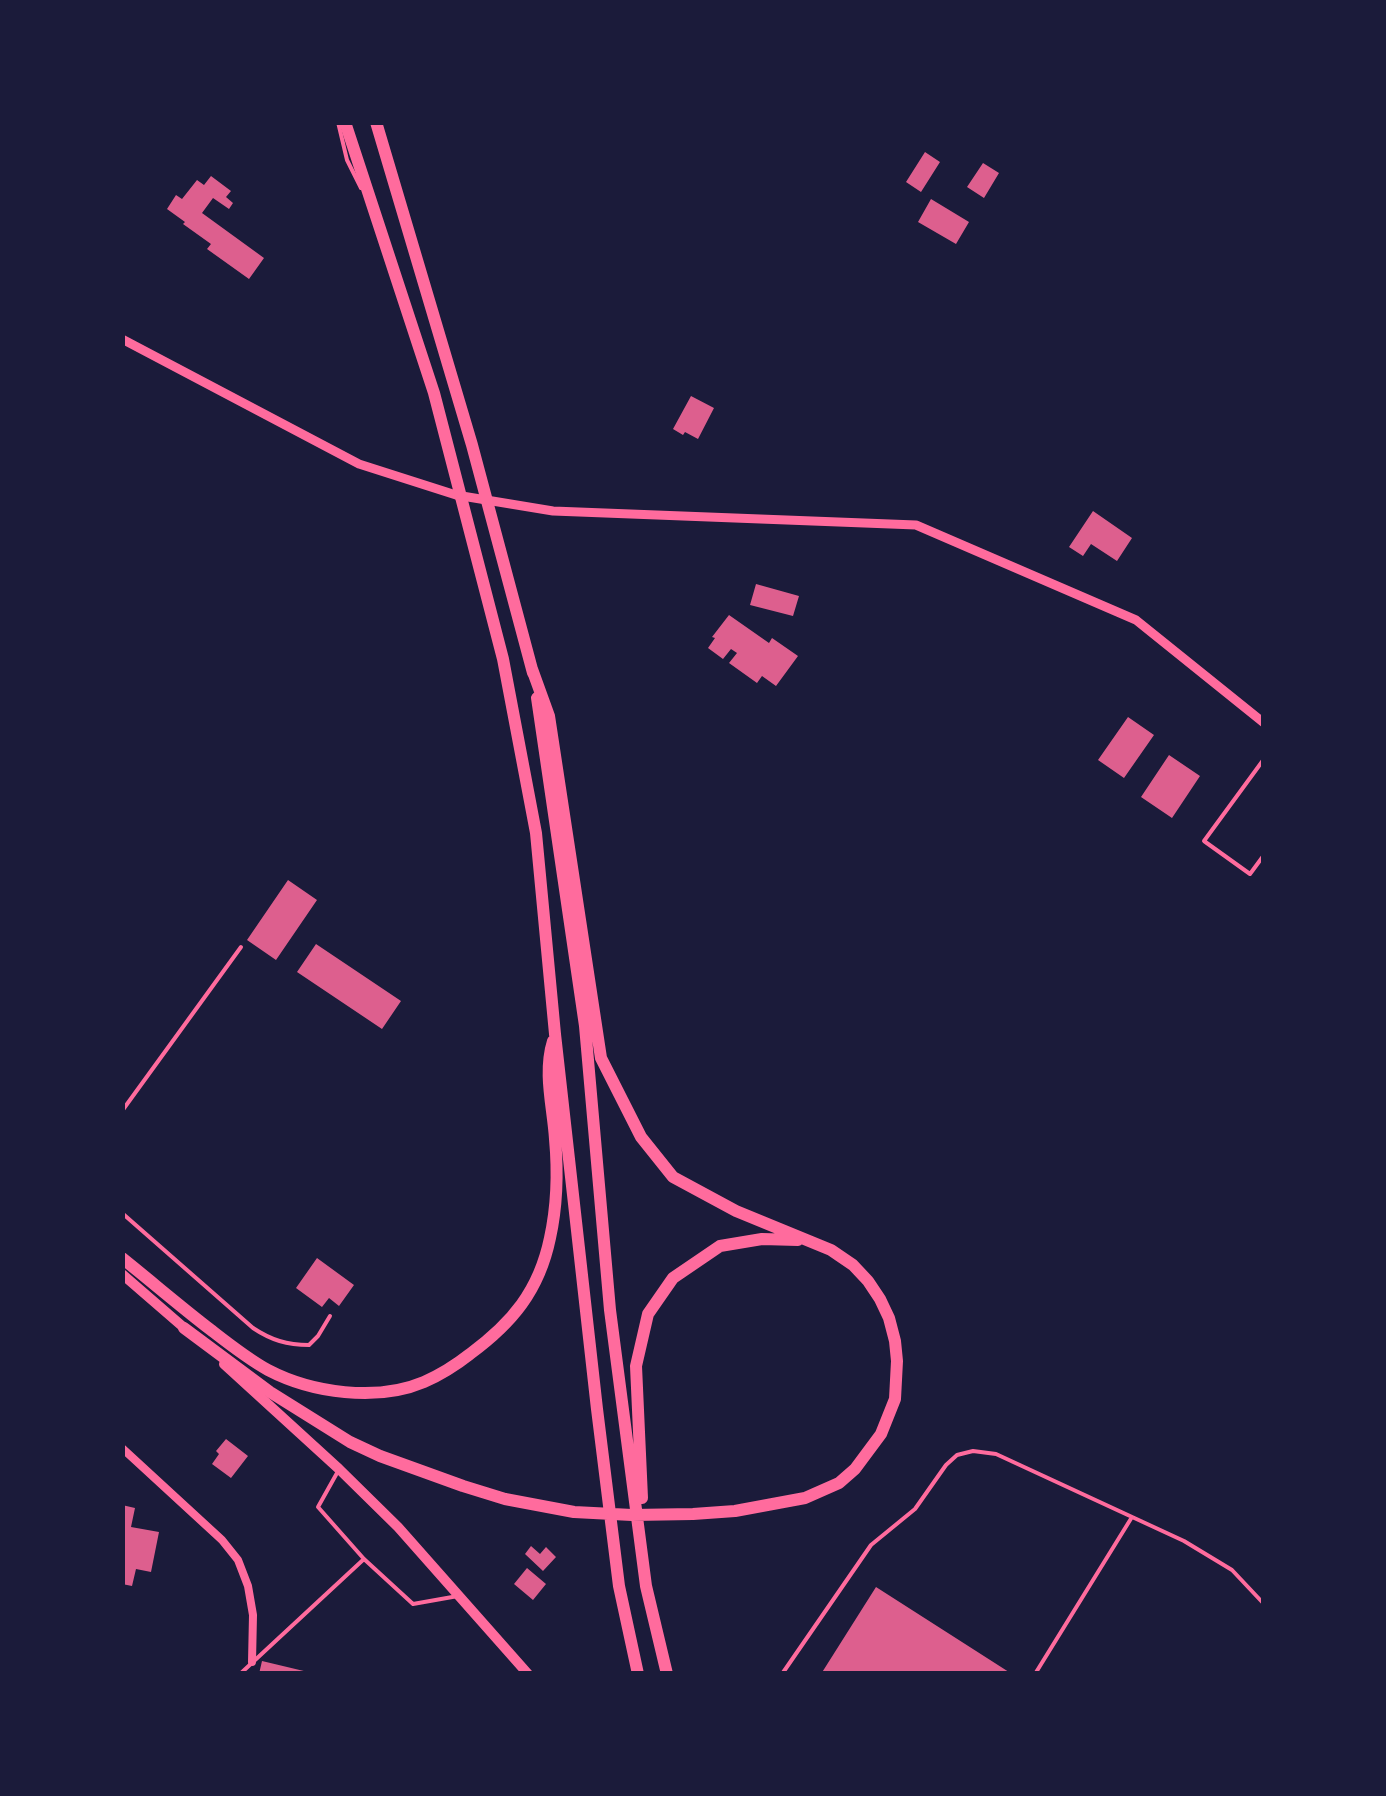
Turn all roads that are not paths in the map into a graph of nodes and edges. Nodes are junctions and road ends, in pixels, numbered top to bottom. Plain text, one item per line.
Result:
1 (341, 122) edge
2 (376, 122) edge
3 (122, 339) edge
4 (532, 669) junction
5 (1264, 723) edge
6 (1264, 759) edge
7 (1264, 854) edge
8 (241, 946) dead end
9 (555, 1034) junction
10 (122, 1111) edge
11 (122, 1214) edge
12 (810, 1240) junction
13 (122, 1258) edge
14 (122, 1274) edge
15 (330, 1316) dead end
16 (184, 1328) junction
17 (122, 1448) edge
18 (339, 1469) junction
19 (1132, 1517) junction
20 (364, 1559) junction
21 (646, 1586) junction
22 (461, 1596) junction
23 (1264, 1604) edge
24 (252, 1662) junction
25 (240, 1674) edge
26 (528, 1674) edge
27 (638, 1674) edge
28 (667, 1674) edge
29 (782, 1674) edge
30 (1035, 1674) edge

1 - 9 highway
2 - 4 highway
3 - 5 street
4 - 12 highway
4 - 21 highway
6 - 7 lane
8 - 10 lane
9 - 13 highway
9 - 27 highway
11 - 15 lane
12 - 16 highway
12 - 21 highway
14 - 16 main road
16 - 18 main road
17 - 24 street
18 - 20 lane
18 - 22 main road
19 - 23 lane
19 - 29 lane
19 - 30 lane
20 - 22 lane
20 - 24 lane
21 - 28 highway
22 - 26 main road
24 - 25 lane

